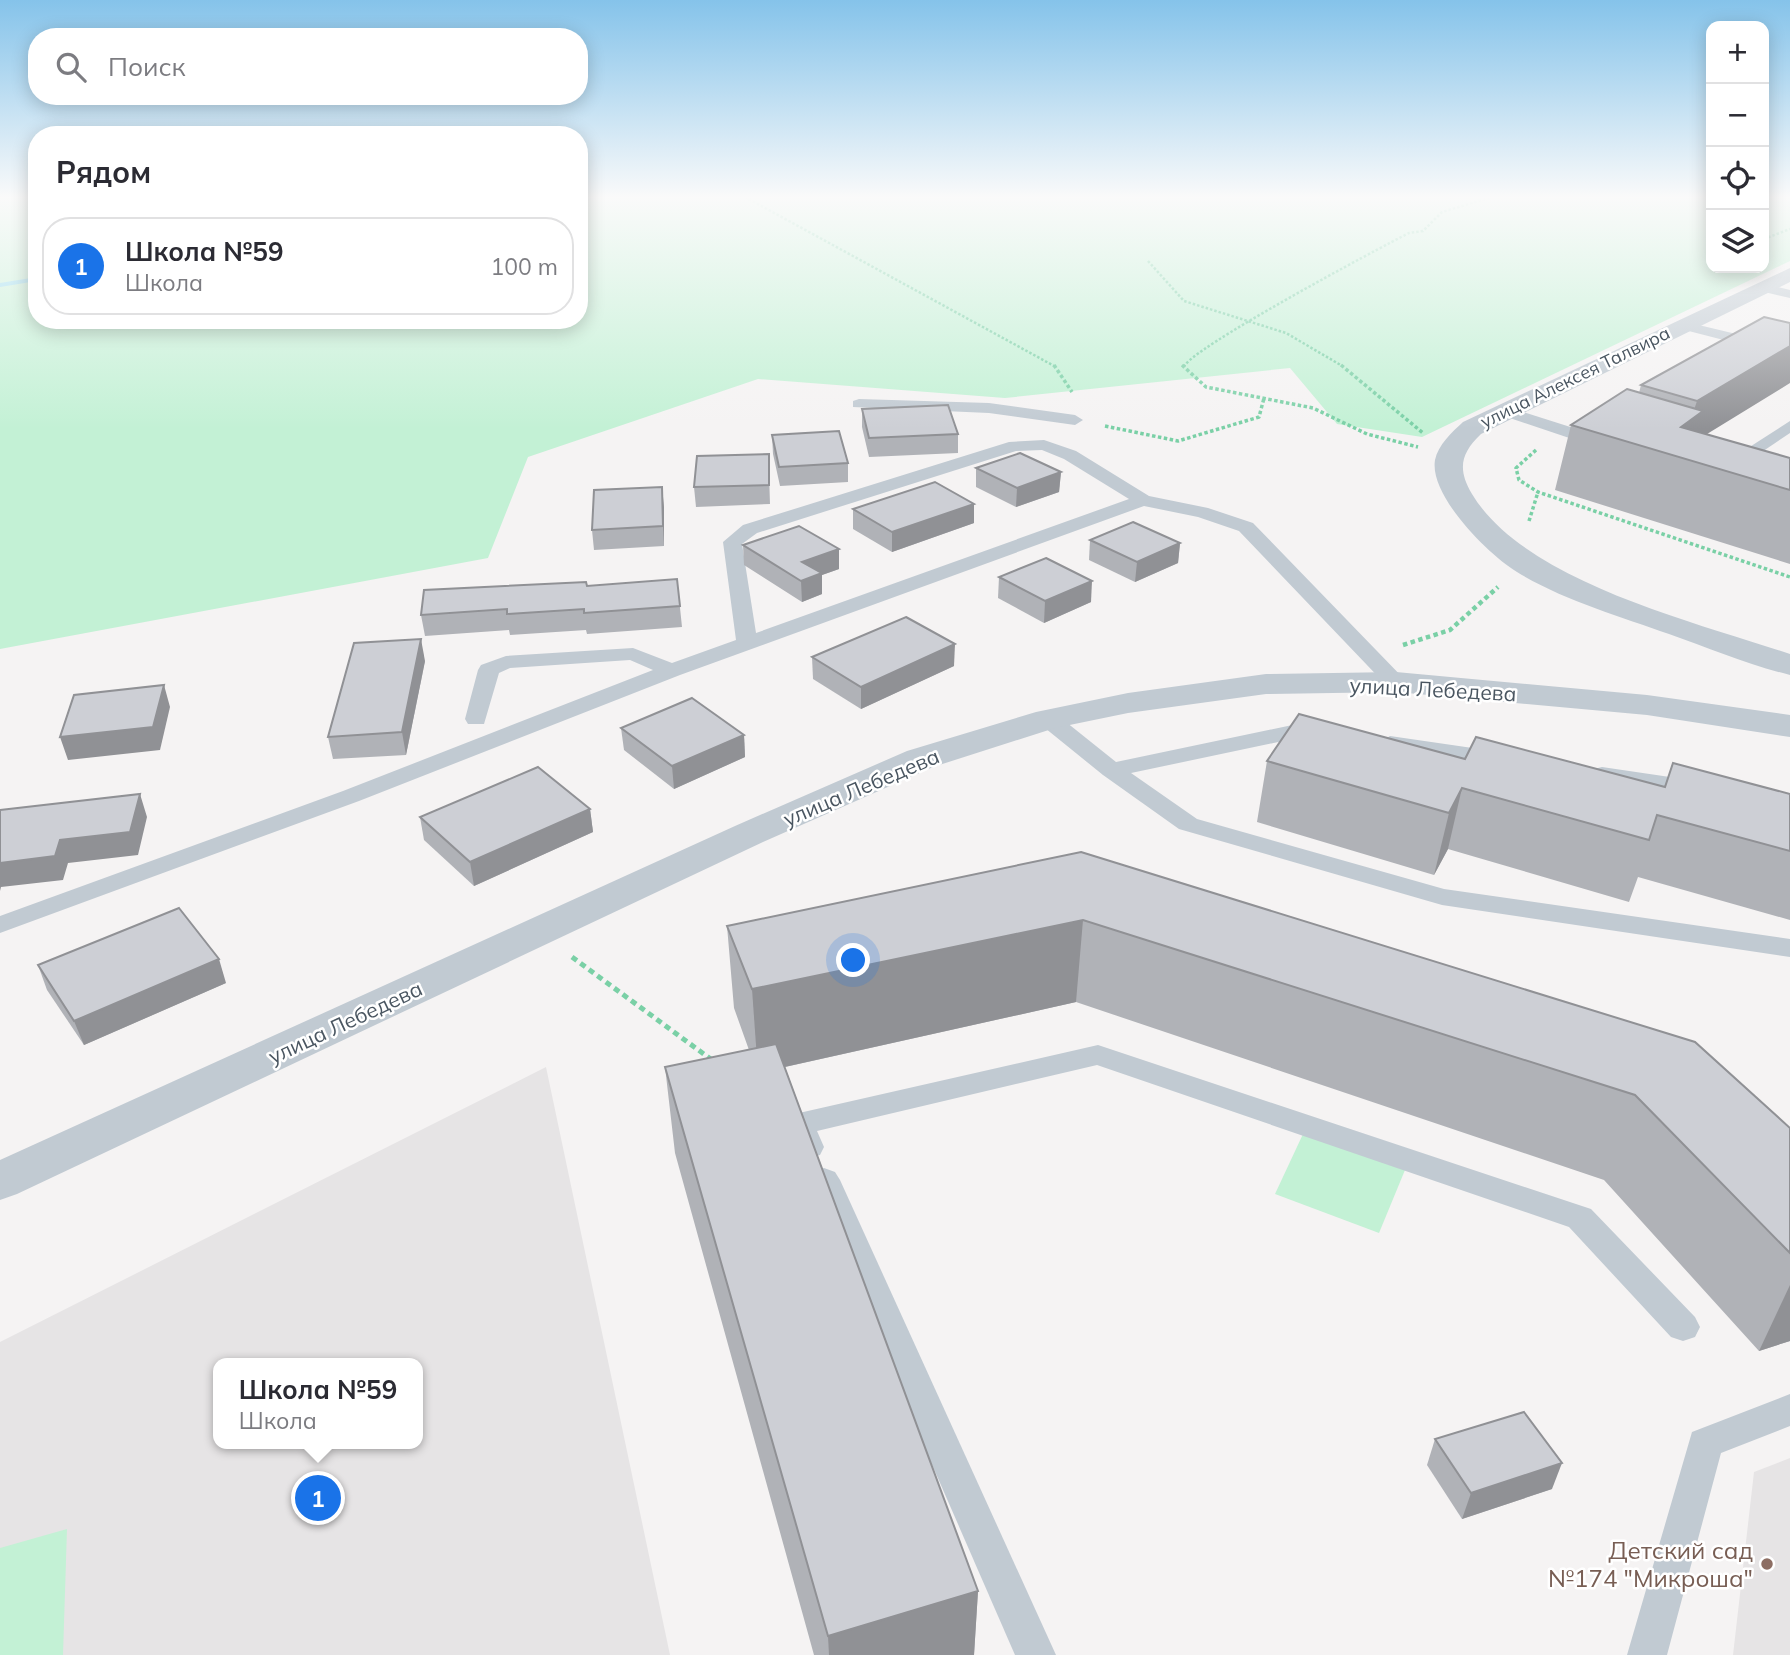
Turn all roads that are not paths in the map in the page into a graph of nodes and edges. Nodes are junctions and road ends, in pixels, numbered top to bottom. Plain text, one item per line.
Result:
1 (1790, 274) edge
2 (1760, 287) junction
3 (1790, 294) edge
4 (1682, 325) junction
5 (1790, 352) edge
6 (859, 404) dead end
7 (1504, 411) junction
8 (1790, 426) edge
9 (1044, 445) junction
10 (1619, 448) edge
11 (1711, 478) edge
12 (1143, 500) junction
13 (747, 643) junction
14 (1790, 665) edge
15 (1384, 668) junction
16 (672, 670) junction
17 (476, 719) dead end
18 (1048, 719) junction
19 (1790, 726) edge
20 (1343, 736) edge
21 (1370, 740) edge
22 (1519, 762) edge
23 (1111, 770) junction
24 (1573, 770) edge
25 (1722, 792) edge
26 (0, 925) edge
27 (1790, 948) edge
28 (0, 1181) edge
29 (1683, 1327) dead end
30 (1790, 1410) edge
31 (1036, 1655) edge
32 (1647, 1655) edge

1 - 2 street, улица Алексея Талвира
2 - 3 lane
2 - 4 street, улица Алексея Талвира
4 - 5 lane
4 - 7 street, улица Алексея Талвира
6 - 9 lane
7 - 10 lane
7 - 14 street, улица Алексея Талвира
8 - 11 lane
9 - 12 lane
9 - 13 lane
12 - 13 lane
12 - 15 lane
13 - 16 lane
15 - 18 street, улица Лебедева
15 - 19 street, улица Лебедева
16 - 17 lane
16 - 26 lane
18 - 23 lane
18 - 28 street, улица Лебедева
20 - 23 lane
21 - 22 lane
23 - 27 lane
24 - 25 lane
29 - 31 lane
30 - 32 lane

